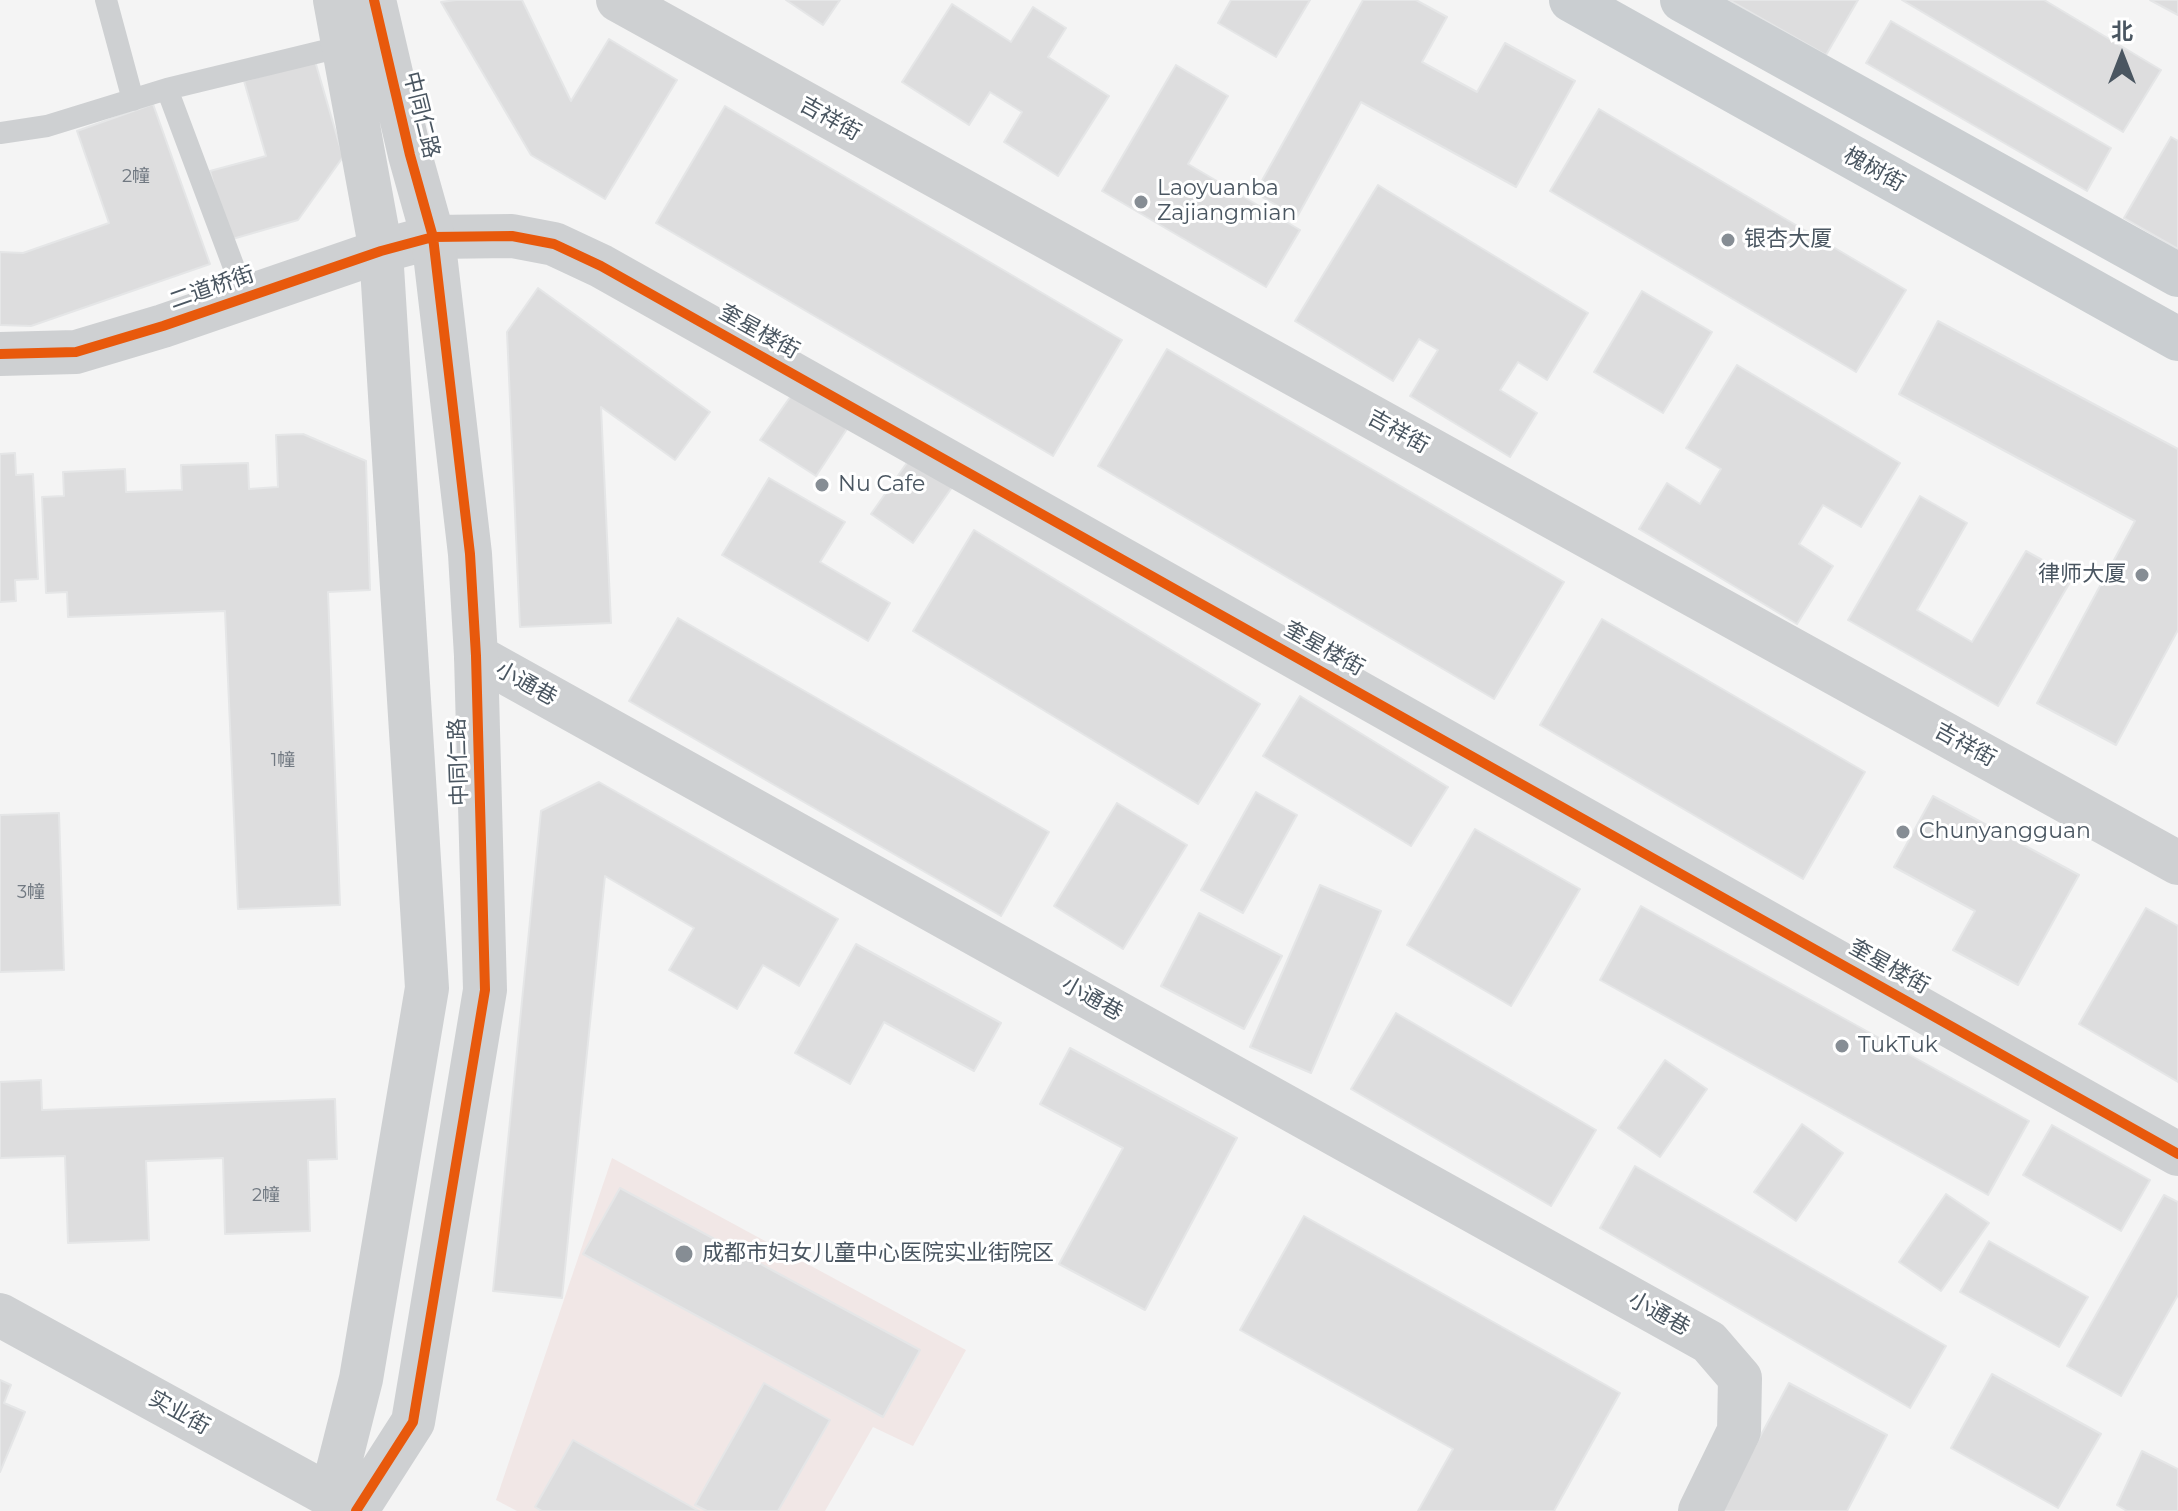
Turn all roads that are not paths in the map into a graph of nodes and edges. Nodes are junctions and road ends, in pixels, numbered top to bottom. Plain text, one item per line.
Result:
1 (106, 0) edge
2 (335, 0) edge
3 (374, 0) edge
4 (618, 0) edge
5 (1571, 0) edge
6 (1682, 0) edge
7 (344, 46) junction
8 (167, 89) junction
9 (133, 100) junction
10 (0, 133) edge
11 (433, 237) junction
12 (381, 251) junction
13 (2178, 275) edge
14 (245, 297) junction
15 (2178, 339) edge
16 (0, 354) edge
17 (476, 656) junction
18 (2178, 863) edge
19 (2178, 1154) edge
20 (0, 1315) edge
21 (350, 1507) edge
22 (1700, 1511) edge

1 - 9 lane
2 - 7 street
3 - 11 street, 中同仁路
4 - 18 street, 吉祥街
5 - 15 main road, 槐树街
6 - 13 main road
7 - 8 lane
7 - 12 street
8 - 9 lane
8 - 14 lane
9 - 10 lane
11 - 12 street, 二道桥街
11 - 17 street, 中同仁路
11 - 19 street, 奎星楼街
12 - 14 street, 二道桥街
12 - 21 street
14 - 16 street, 二道桥街
17 - 21 street, 中同仁路
17 - 22 street, 小通巷
20 - 21 street, 实业街

